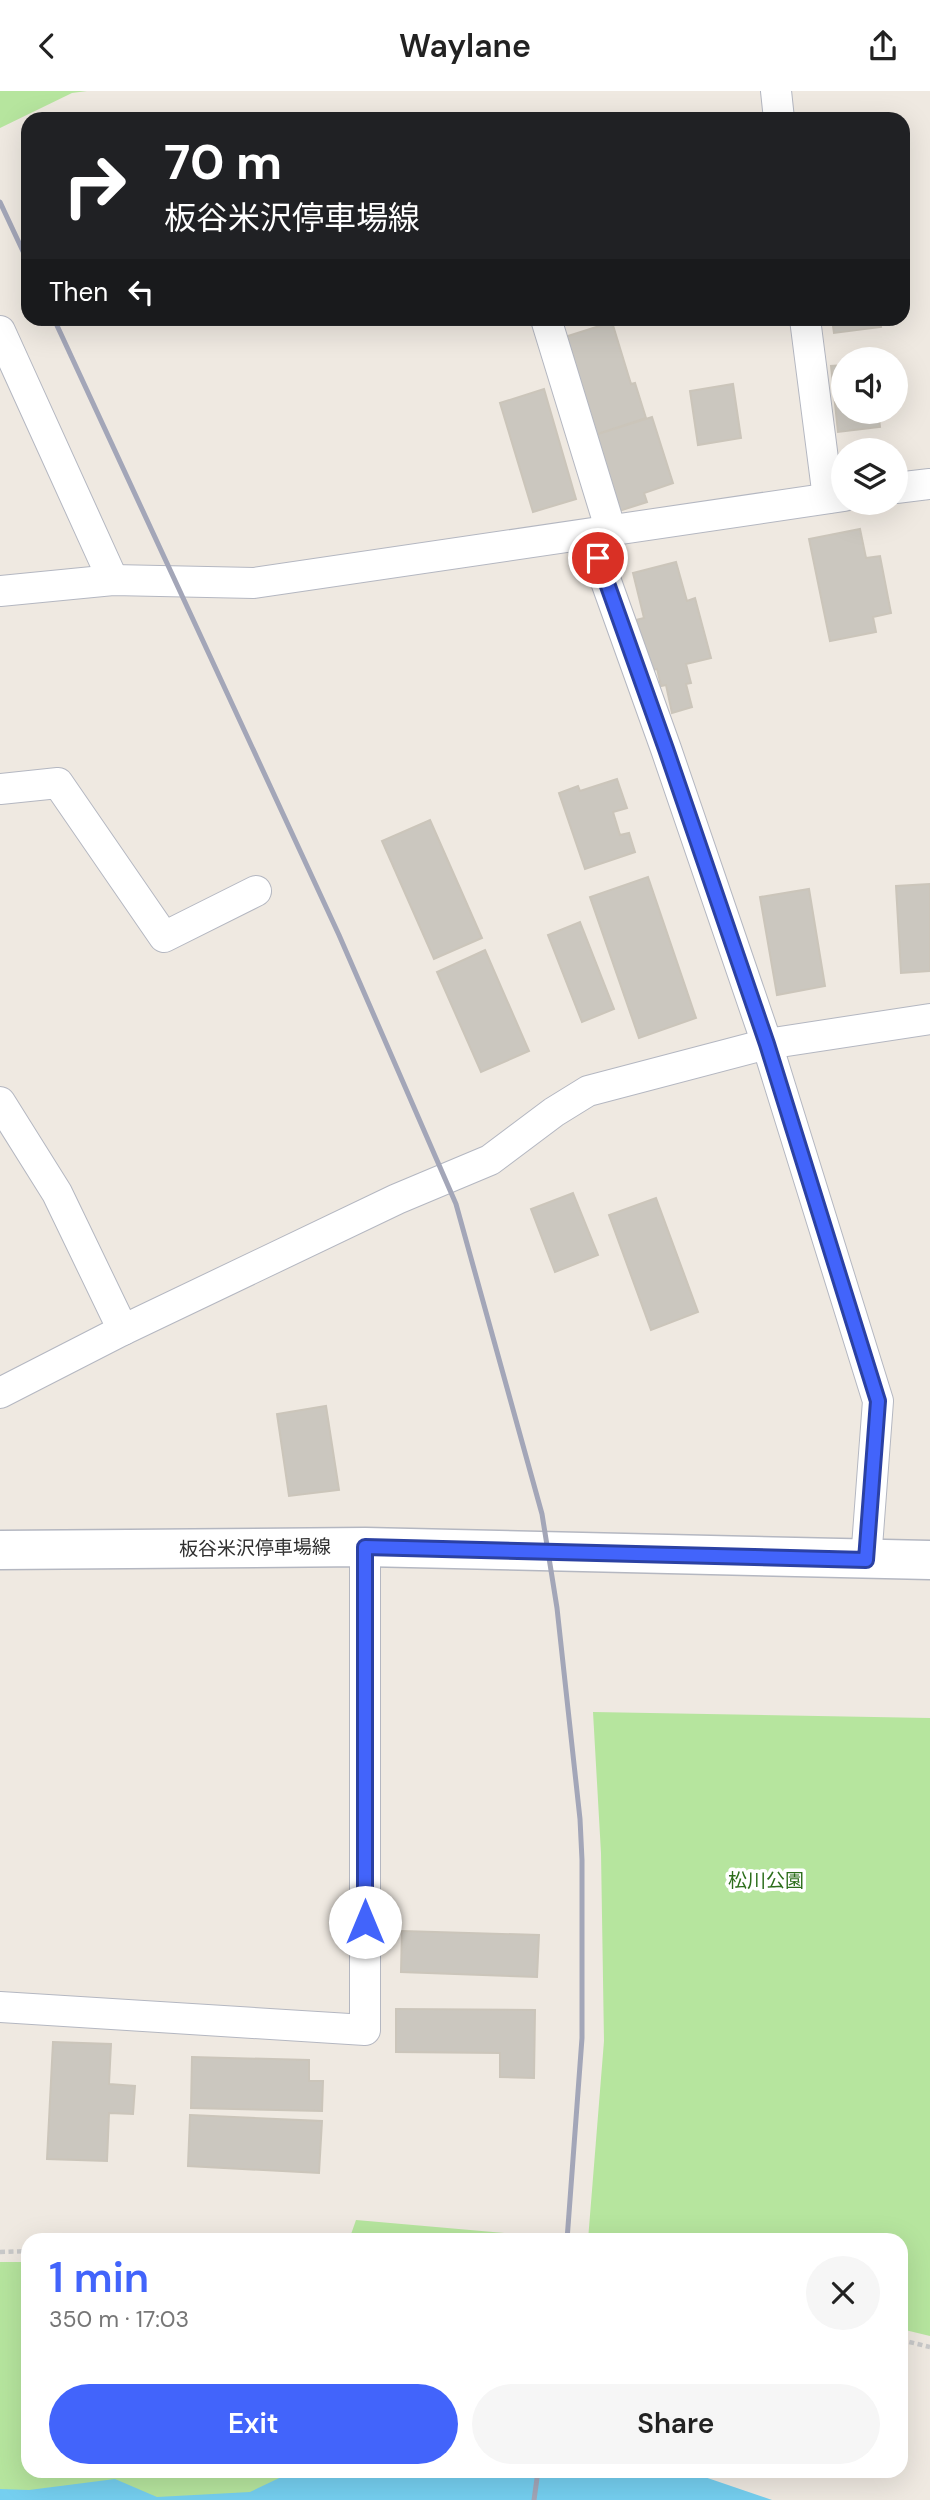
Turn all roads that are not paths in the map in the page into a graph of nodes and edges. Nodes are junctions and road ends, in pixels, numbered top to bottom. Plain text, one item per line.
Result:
1 (776, 91) edge
2 (778, 112) edge
3 (548, 326) edge
4 (806, 326) edge
5 (0, 331) edge
6 (831, 468) edge
7 (930, 484) edge
8 (908, 487) edge
9 (831, 498) edge
10 (600, 533) junction
11 (113, 580) junction
12 (0, 591) edge
13 (0, 789) edge
14 (256, 891) dead end
15 (930, 1019) edge
16 (767, 1044) junction
17 (0, 1102) edge
18 (123, 1330) junction
19 (0, 1393) edge
20 (365, 1547) junction
21 (0, 1550) edge
22 (866, 1560) junction
23 (930, 1560) edge
24 (0, 2007) edge

1 - 2 street
3 - 10 street
4 - 6 street
5 - 11 street
7 - 8 street
9 - 10 street
10 - 11 street
10 - 16 street
11 - 12 street
13 - 14 street
15 - 16 street
16 - 18 street
16 - 22 street
17 - 18 street
18 - 19 street
20 - 21 main road, 板谷米沢停車場線
20 - 22 main road, 板谷米沢停車場線
20 - 24 street
22 - 23 main road, 板谷米沢停車場線

